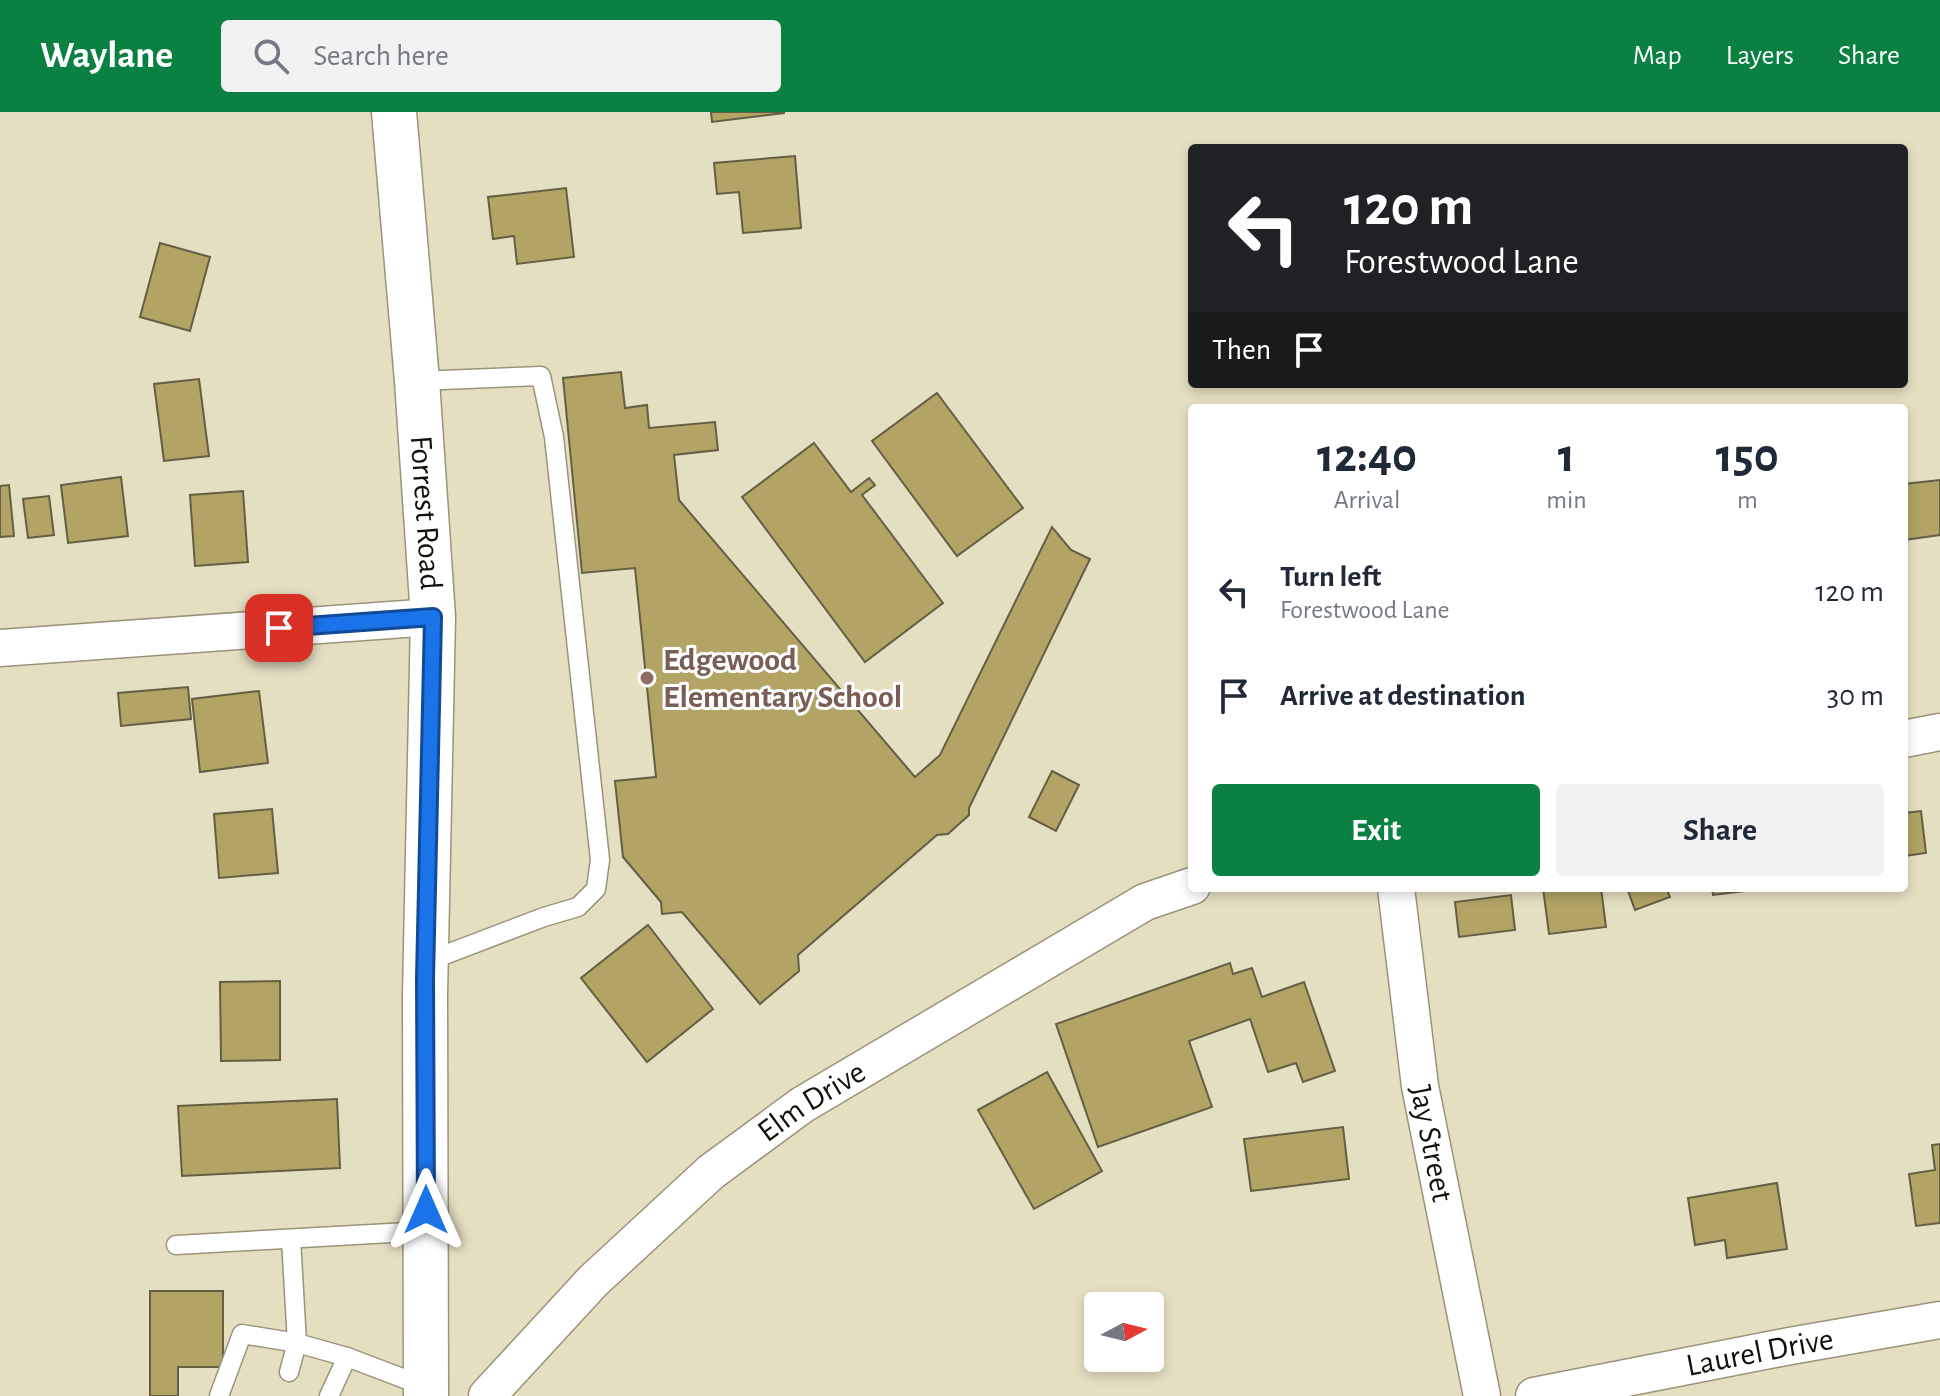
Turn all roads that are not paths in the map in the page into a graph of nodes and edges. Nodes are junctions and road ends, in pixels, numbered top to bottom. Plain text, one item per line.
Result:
1 (394, 112) edge
2 (417, 381) junction
3 (433, 617) junction
4 (0, 648) edge
5 (1940, 732) edge
6 (1908, 738) edge
7 (1188, 887) edge
8 (1396, 892) edge
9 (426, 962) junction
10 (426, 1231) junction
11 (291, 1239) junction
12 (176, 1245) dead end
13 (1940, 1320) edge
14 (297, 1343) junction
15 (347, 1357) junction
16 (289, 1372) dead end
17 (426, 1392) edge
18 (219, 1396) edge
19 (329, 1396) edge
20 (487, 1396) edge
21 (1482, 1396) edge
22 (1534, 1396) edge

1 - 2 main road, Forrest Road
2 - 3 main road, Forrest Road
2 - 9 lane
3 - 4 street
3 - 9 main road, Forrest Road
5 - 6 street
7 - 20 street, Elm Drive
8 - 21 street, Jay Street
9 - 10 main road, Forrest Road
10 - 11 lane
10 - 17 main road, Forrest Road
11 - 12 lane
11 - 14 lane
13 - 22 street, Laurel Drive
14 - 15 lane
14 - 16 lane
14 - 18 lane
15 - 17 lane
15 - 19 lane

